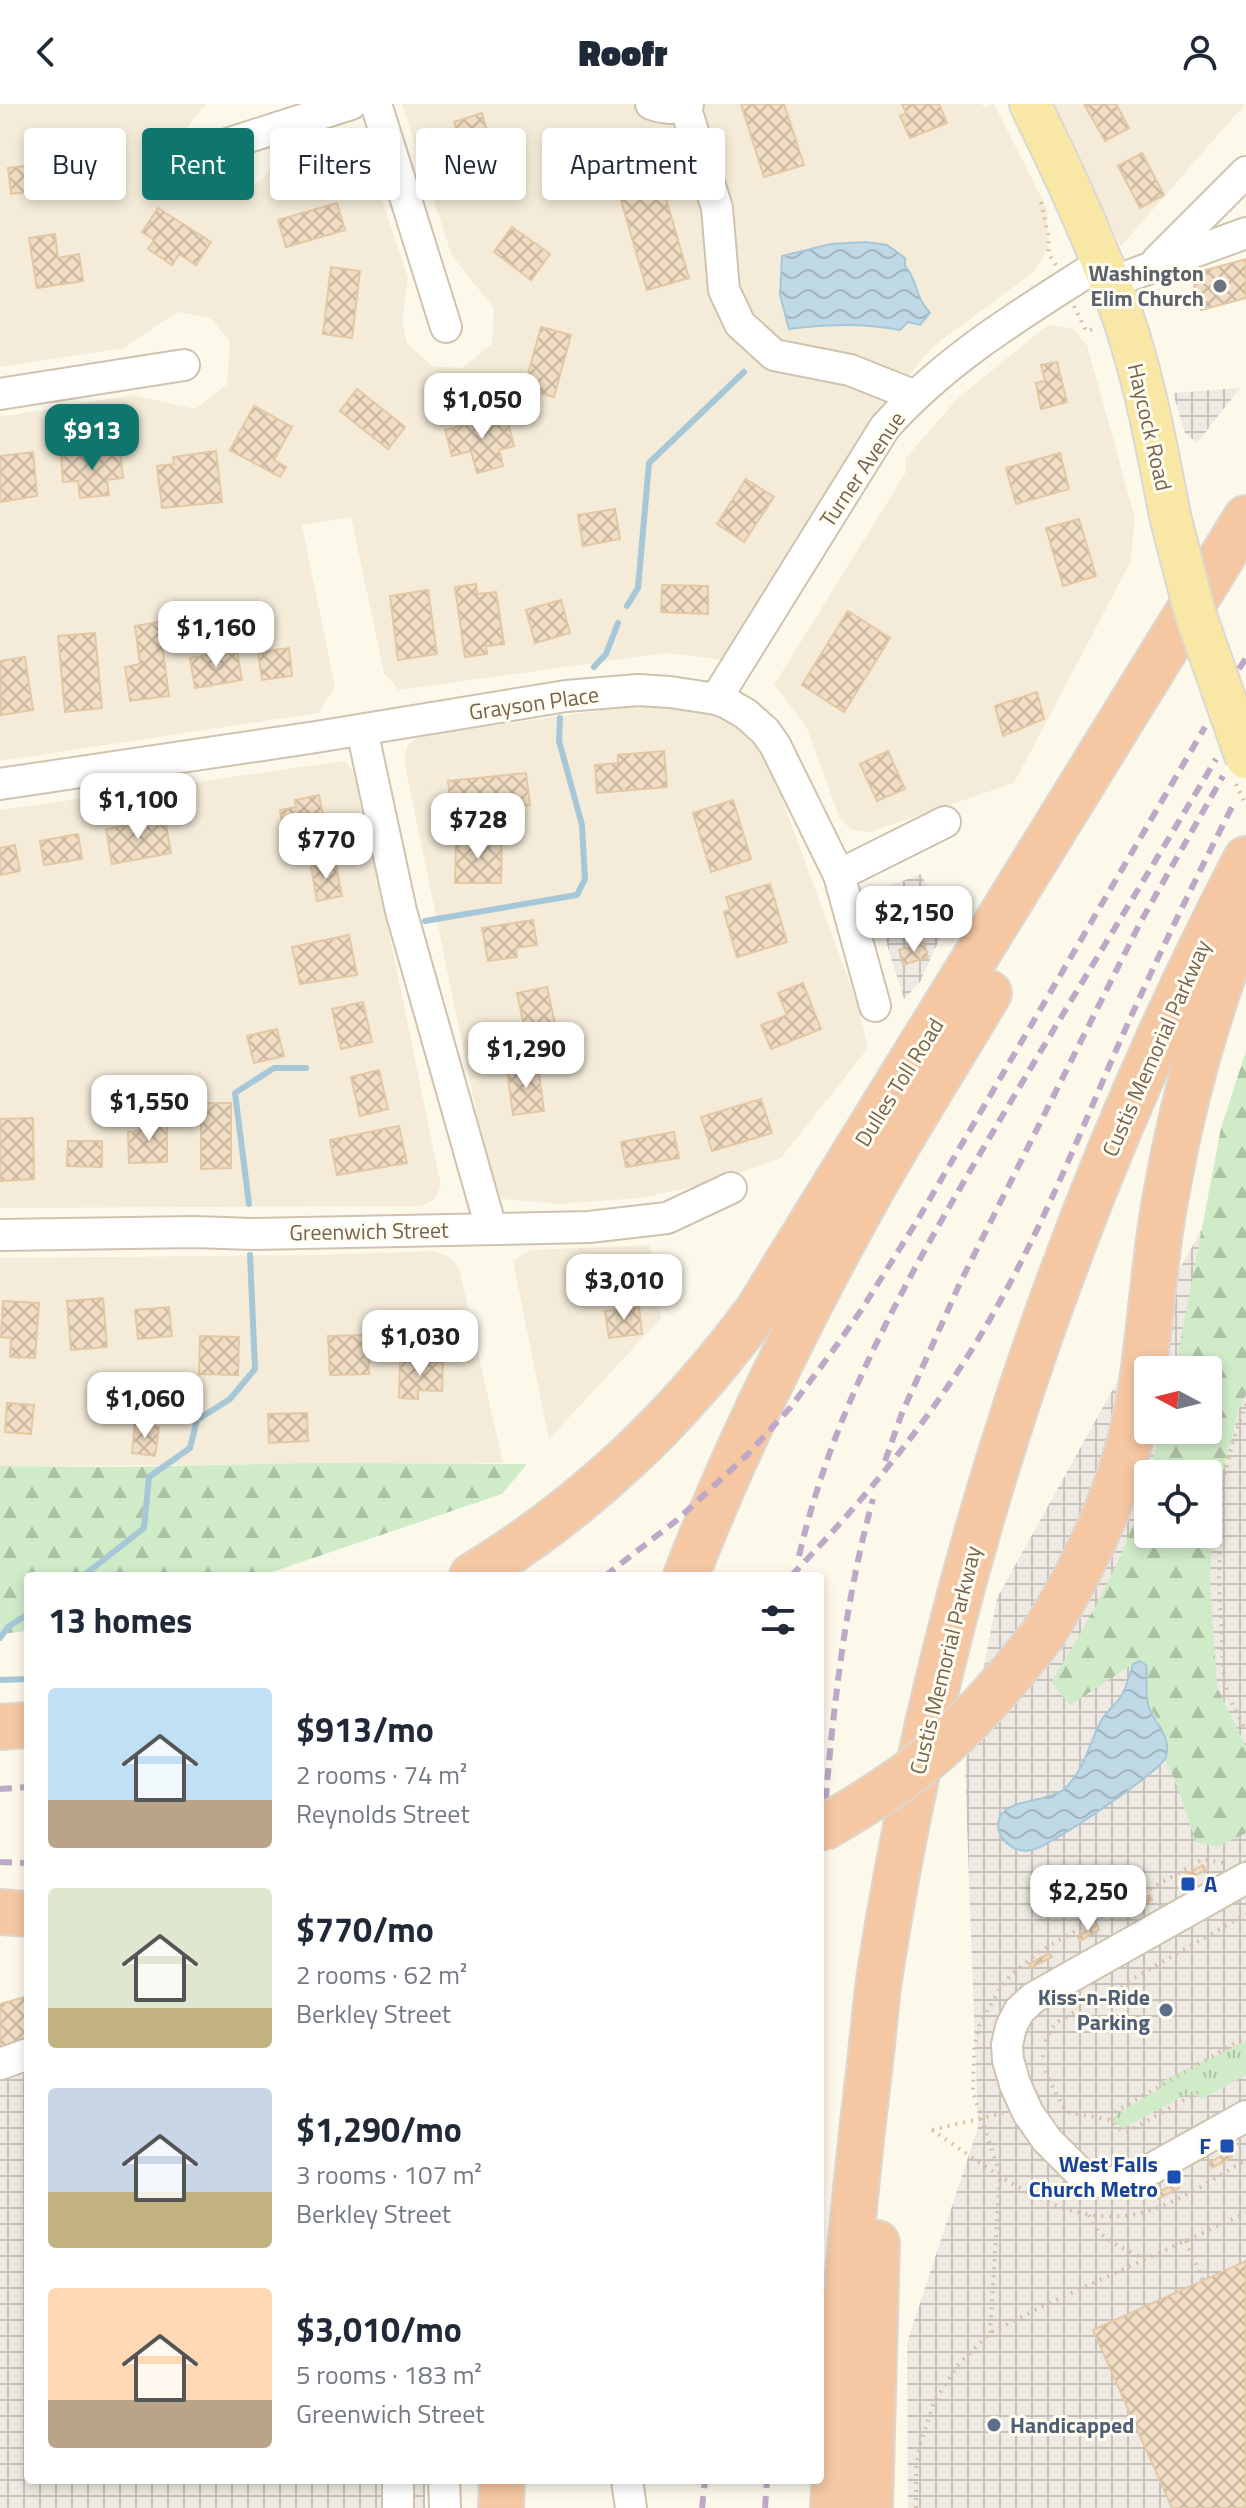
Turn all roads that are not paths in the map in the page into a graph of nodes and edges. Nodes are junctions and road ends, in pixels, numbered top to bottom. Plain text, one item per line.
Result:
1 (351, 104) edge
2 (376, 104) edge
3 (651, 104) edge
4 (1030, 104) edge
5 (686, 105) edge
6 (254, 135) edge
7 (1246, 172) edge
8 (1246, 233) edge
9 (1150, 269) junction
10 (1105, 273) junction
11 (446, 327) dead end
12 (184, 365) dead end
13 (0, 394) edge
14 (913, 395) junction
15 (1246, 518) edge
16 (1246, 565) edge
17 (716, 699) junction
18 (362, 730) junction
19 (1246, 758) edge
20 (0, 784) edge
21 (945, 822) dead end
22 (1246, 859) edge
23 (839, 875) junction
24 (1246, 915) edge
25 (875, 1006) dead end
26 (731, 1188) dead end
27 (491, 1228) junction
28 (0, 1235) edge
29 (478, 1572) edge
30 (688, 1572) edge
31 (24, 1725) edge
32 (0, 1727) edge
33 (24, 1742) edge
34 (0, 1744) edge
35 (916, 1778) junction
36 (824, 1827) edge
37 (1246, 1878) edge
38 (24, 2055) edge
39 (0, 2064) edge
40 (1246, 2116) edge
41 (398, 2484) edge
42 (444, 2484) edge
43 (502, 2484) edge
44 (628, 2484) edge
45 (639, 2484) edge
46 (398, 2508) edge
47 (445, 2508) edge
48 (501, 2508) edge
49 (633, 2508) edge
50 (833, 2508) edge
51 (870, 2508) edge

1 - 6 street
2 - 11 street
3 - 5 street
4 - 10 main road, Haycock Road
5 - 14 street
7 - 9 street
8 - 9 street, Turner Avenue
9 - 10 street, Turner Avenue
10 - 14 street, Turner Avenue
10 - 19 main road, Haycock Road, bridge
12 - 13 street
14 - 17 street, Turner Avenue
15 - 29 highway, Dulles Toll Road
16 - 30 highway
17 - 18 street, Grayson Place
17 - 23 street, Grayson Place
18 - 20 street, Grayson Place
18 - 27 street
21 - 23 street
22 - 35 highway, Custis Memorial Parkway
23 - 25 street, Grayson Place
24 - 36 highway, bridge
26 - 27 street, Greenwich Street
27 - 28 street, Greenwich Street
31 - 32 highway
33 - 34 highway
35 - 50 highway, Custis Memorial Parkway
35 - 51 highway
37 - 40 street
38 - 39 street
41 - 46 street
42 - 47 street
43 - 48 highway
44 - 49 street
45 - 49 street

